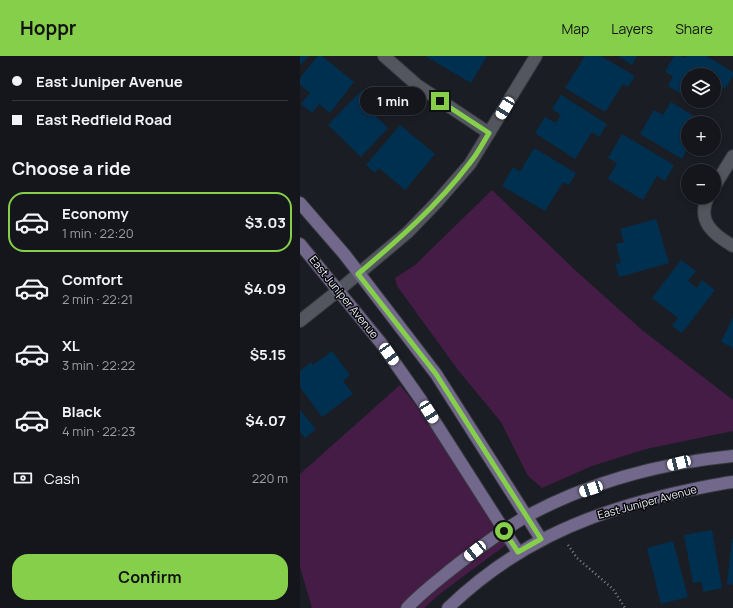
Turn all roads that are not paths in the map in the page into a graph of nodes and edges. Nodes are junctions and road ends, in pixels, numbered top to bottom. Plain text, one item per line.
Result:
1 (384, 56) edge
2 (536, 56) edge
3 (489, 133) junction
4 (733, 156) edge
5 (721, 176) edge
6 (300, 203) edge
7 (706, 204) edge
8 (300, 244) edge
9 (733, 246) edge
10 (358, 274) junction
11 (339, 290) junction
12 (300, 320) edge
13 (733, 456) edge
14 (733, 482) edge
15 (521, 520) junction
16 (504, 531) junction
17 (541, 539) junction
18 (518, 552) junction
19 (407, 608) edge
20 (448, 608) edge

1 - 3 street
2 - 3 street
3 - 10 street
4 - 5 street
6 - 10 street
7 - 9 street
8 - 11 street, East Juniper Avenue
10 - 11 street
10 - 15 street
11 - 12 street
11 - 16 street, East Juniper Avenue
13 - 15 street
14 - 17 street, East Juniper Avenue
15 - 16 street
15 - 17 street
16 - 18 street, East Juniper Avenue
16 - 19 street
17 - 18 street, East Juniper Avenue
18 - 20 street, East Juniper Avenue

